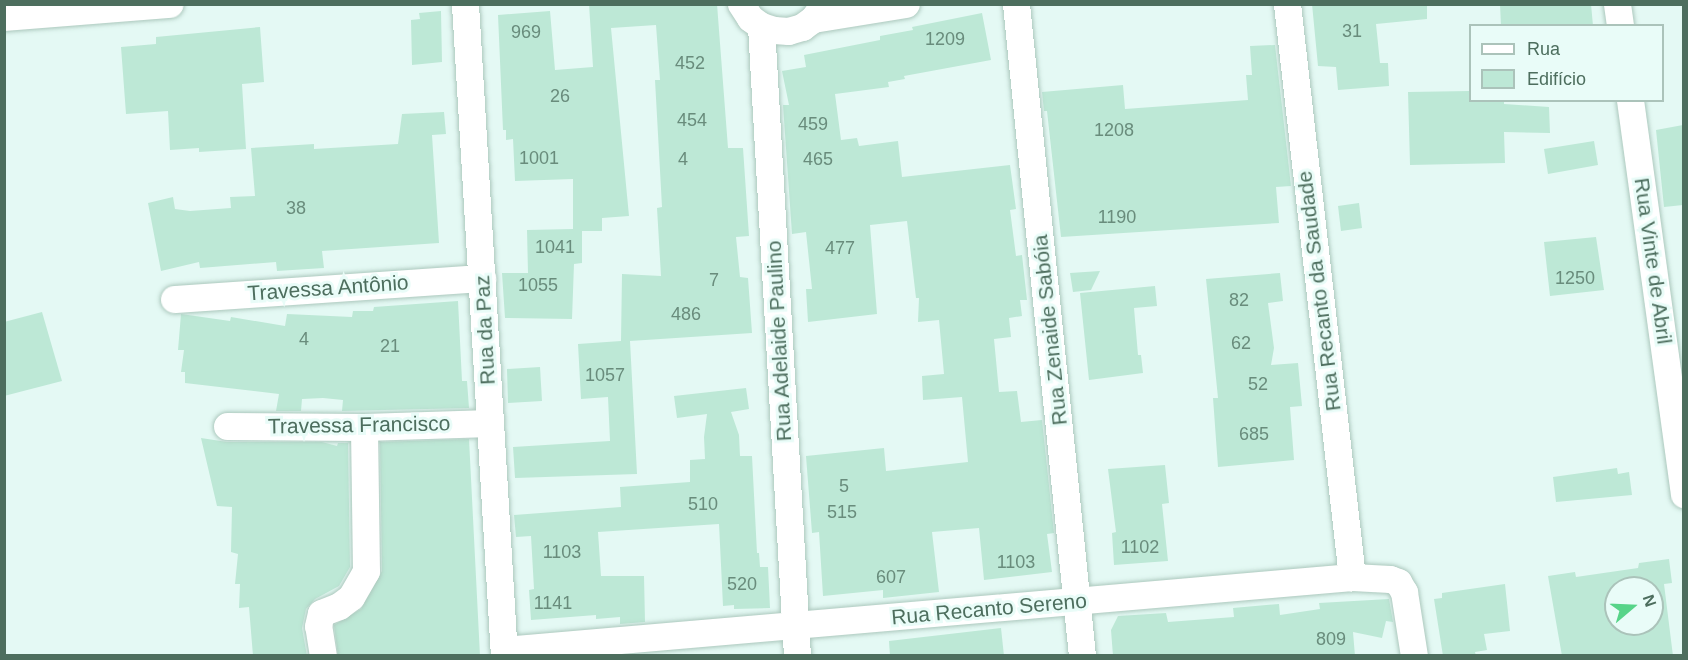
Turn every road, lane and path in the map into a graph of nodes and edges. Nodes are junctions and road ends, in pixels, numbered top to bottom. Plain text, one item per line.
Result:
1 (169, 4) edge
2 (465, 4) edge
3 (741, 4) edge
4 (906, 4) edge
5 (1016, 4) edge
6 (1287, 4) edge
7 (1617, 4) edge
8 (818, 12) edge
9 (4, 17) edge
10 (1620, 24) edge
11 (761, 26) junction
12 (1630, 102) edge
13 (482, 278) junction
14 (174, 298) dead end
15 (1675, 363) edge
16 (490, 423) junction
17 (227, 426) dead end
18 (364, 428) junction
19 (1683, 494) edge
20 (1352, 577) junction
21 (1078, 601) junction
22 (795, 625) junction
23 (504, 653) edge
24 (323, 656) edge
25 (797, 656) edge
26 (1082, 656) edge
27 (1414, 656) edge

1 - 9 street
2 - 13 street, Rua da Paz
3 - 11 street
4 - 8 street
5 - 21 street, Rua Zenaide Sabóia
6 - 20 street, Rua Recanto da Saudade
7 - 10 street
8 - 11 street
11 - 22 street, Rua Adelaide Paulino
12 - 15 street, Rua Vinte de Abril
13 - 14 street, Travessa Antônio
13 - 16 street, Rua da Paz
15 - 19 street, Rua Vinte de Abril
16 - 18 street, Travessa Francisco
16 - 23 street, Rua da Paz
17 - 18 street, Travessa Francisco
18 - 24 street
20 - 21 street, Rua Recanto Sereno
20 - 27 street, Rua Recanto Sereno
21 - 22 street, Rua Recanto Sereno
21 - 26 street, Rua Zenaide Sabóia
22 - 23 street, Rua Recanto Sereno
22 - 25 street, Rua Adelaide Paulino

